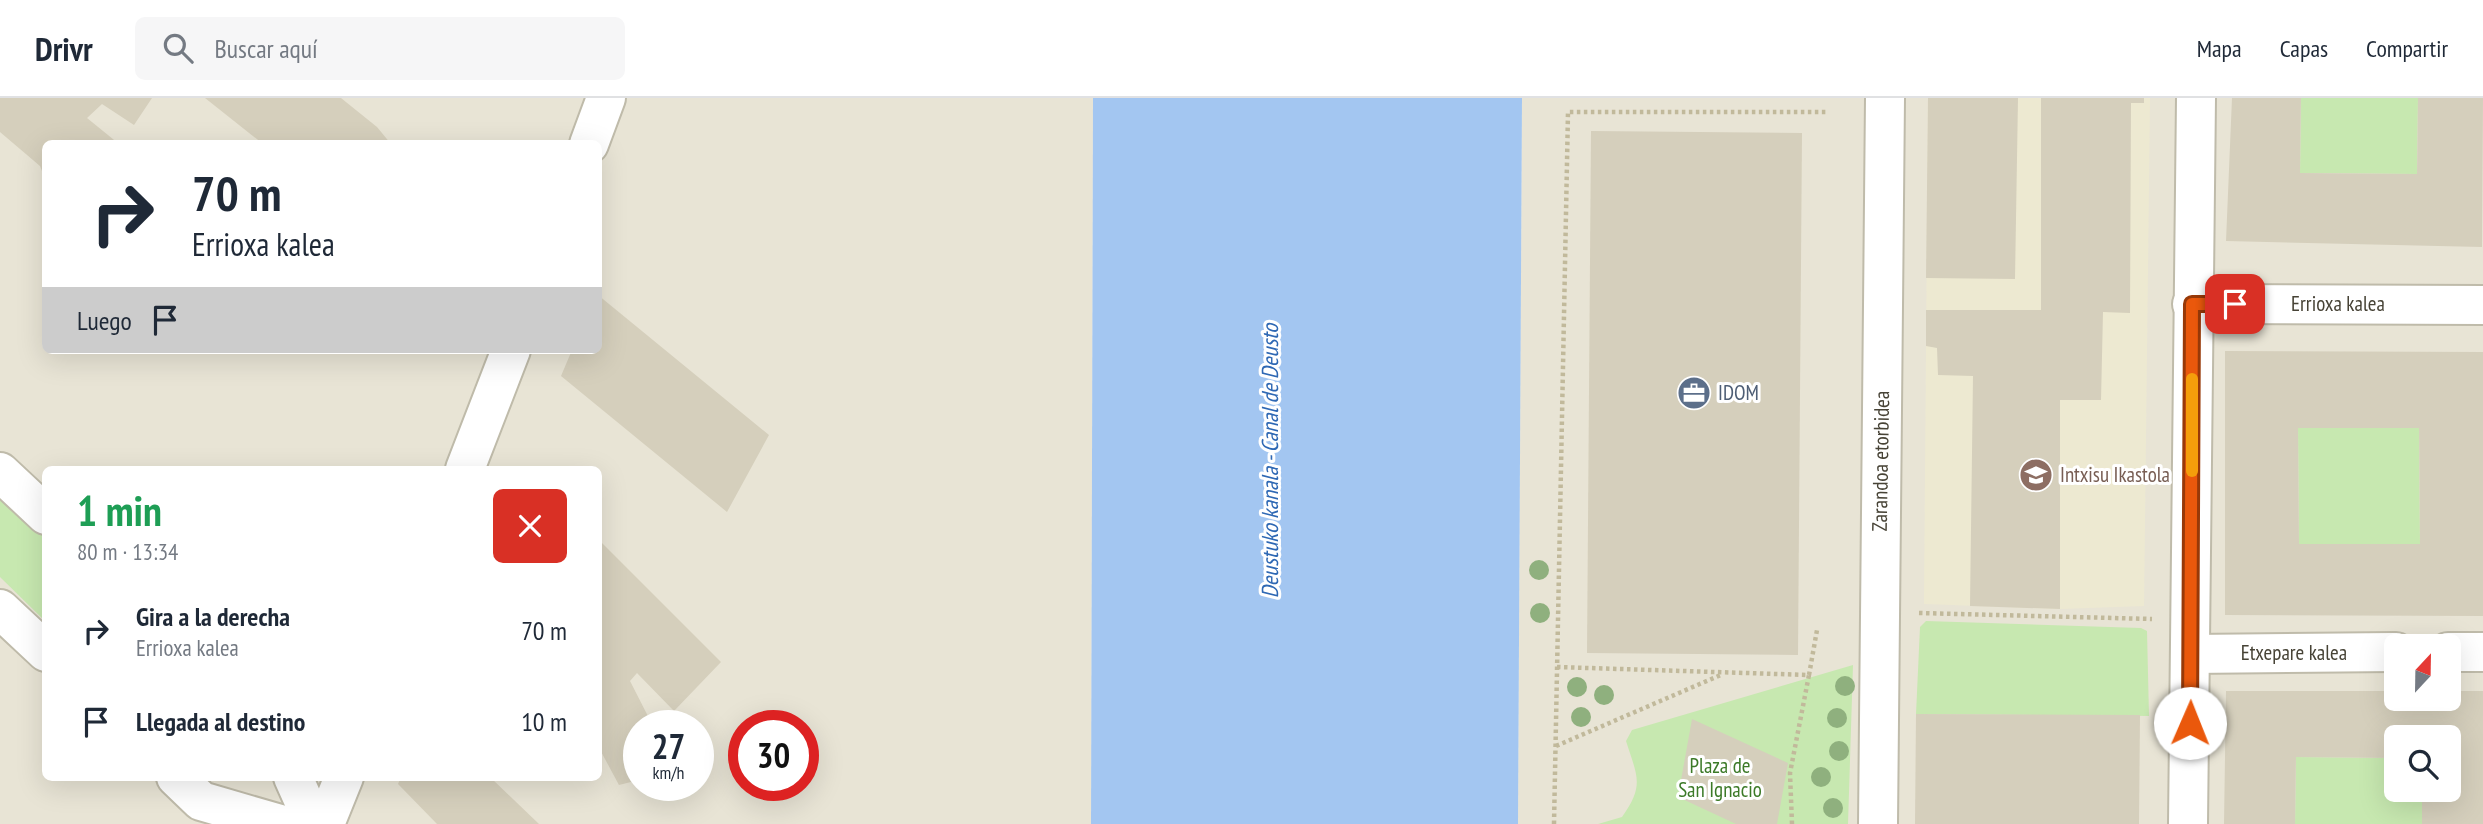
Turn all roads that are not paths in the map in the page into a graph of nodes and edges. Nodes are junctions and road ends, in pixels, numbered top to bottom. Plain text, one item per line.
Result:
1 (606, 98) edge
2 (1885, 98) edge
3 (2196, 98) edge
4 (590, 140) edge
5 (2192, 304) junction
6 (2483, 305) edge
7 (509, 354) edge
8 (467, 466) edge
9 (0, 472) edge
10 (42, 511) edge
11 (0, 609) edge
12 (42, 648) edge
13 (2384, 652) edge
14 (2461, 652) edge
15 (2483, 652) edge
16 (2191, 654) junction
17 (180, 781) edge
18 (295, 781) edge
19 (342, 781) edge
20 (280, 824) edge
21 (314, 824) edge
22 (324, 824) edge
23 (1878, 824) edge
24 (2188, 824) edge

1 - 4 street
2 - 23 street, Zarandoa etorbidea
3 - 5 street
5 - 6 street, Errioxa kalea
5 - 16 street
7 - 8 street
9 - 10 street
11 - 12 street
13 - 16 street, Etxepare kalea
14 - 15 street
16 - 24 street
17 - 20 street
18 - 21 street
19 - 22 street

